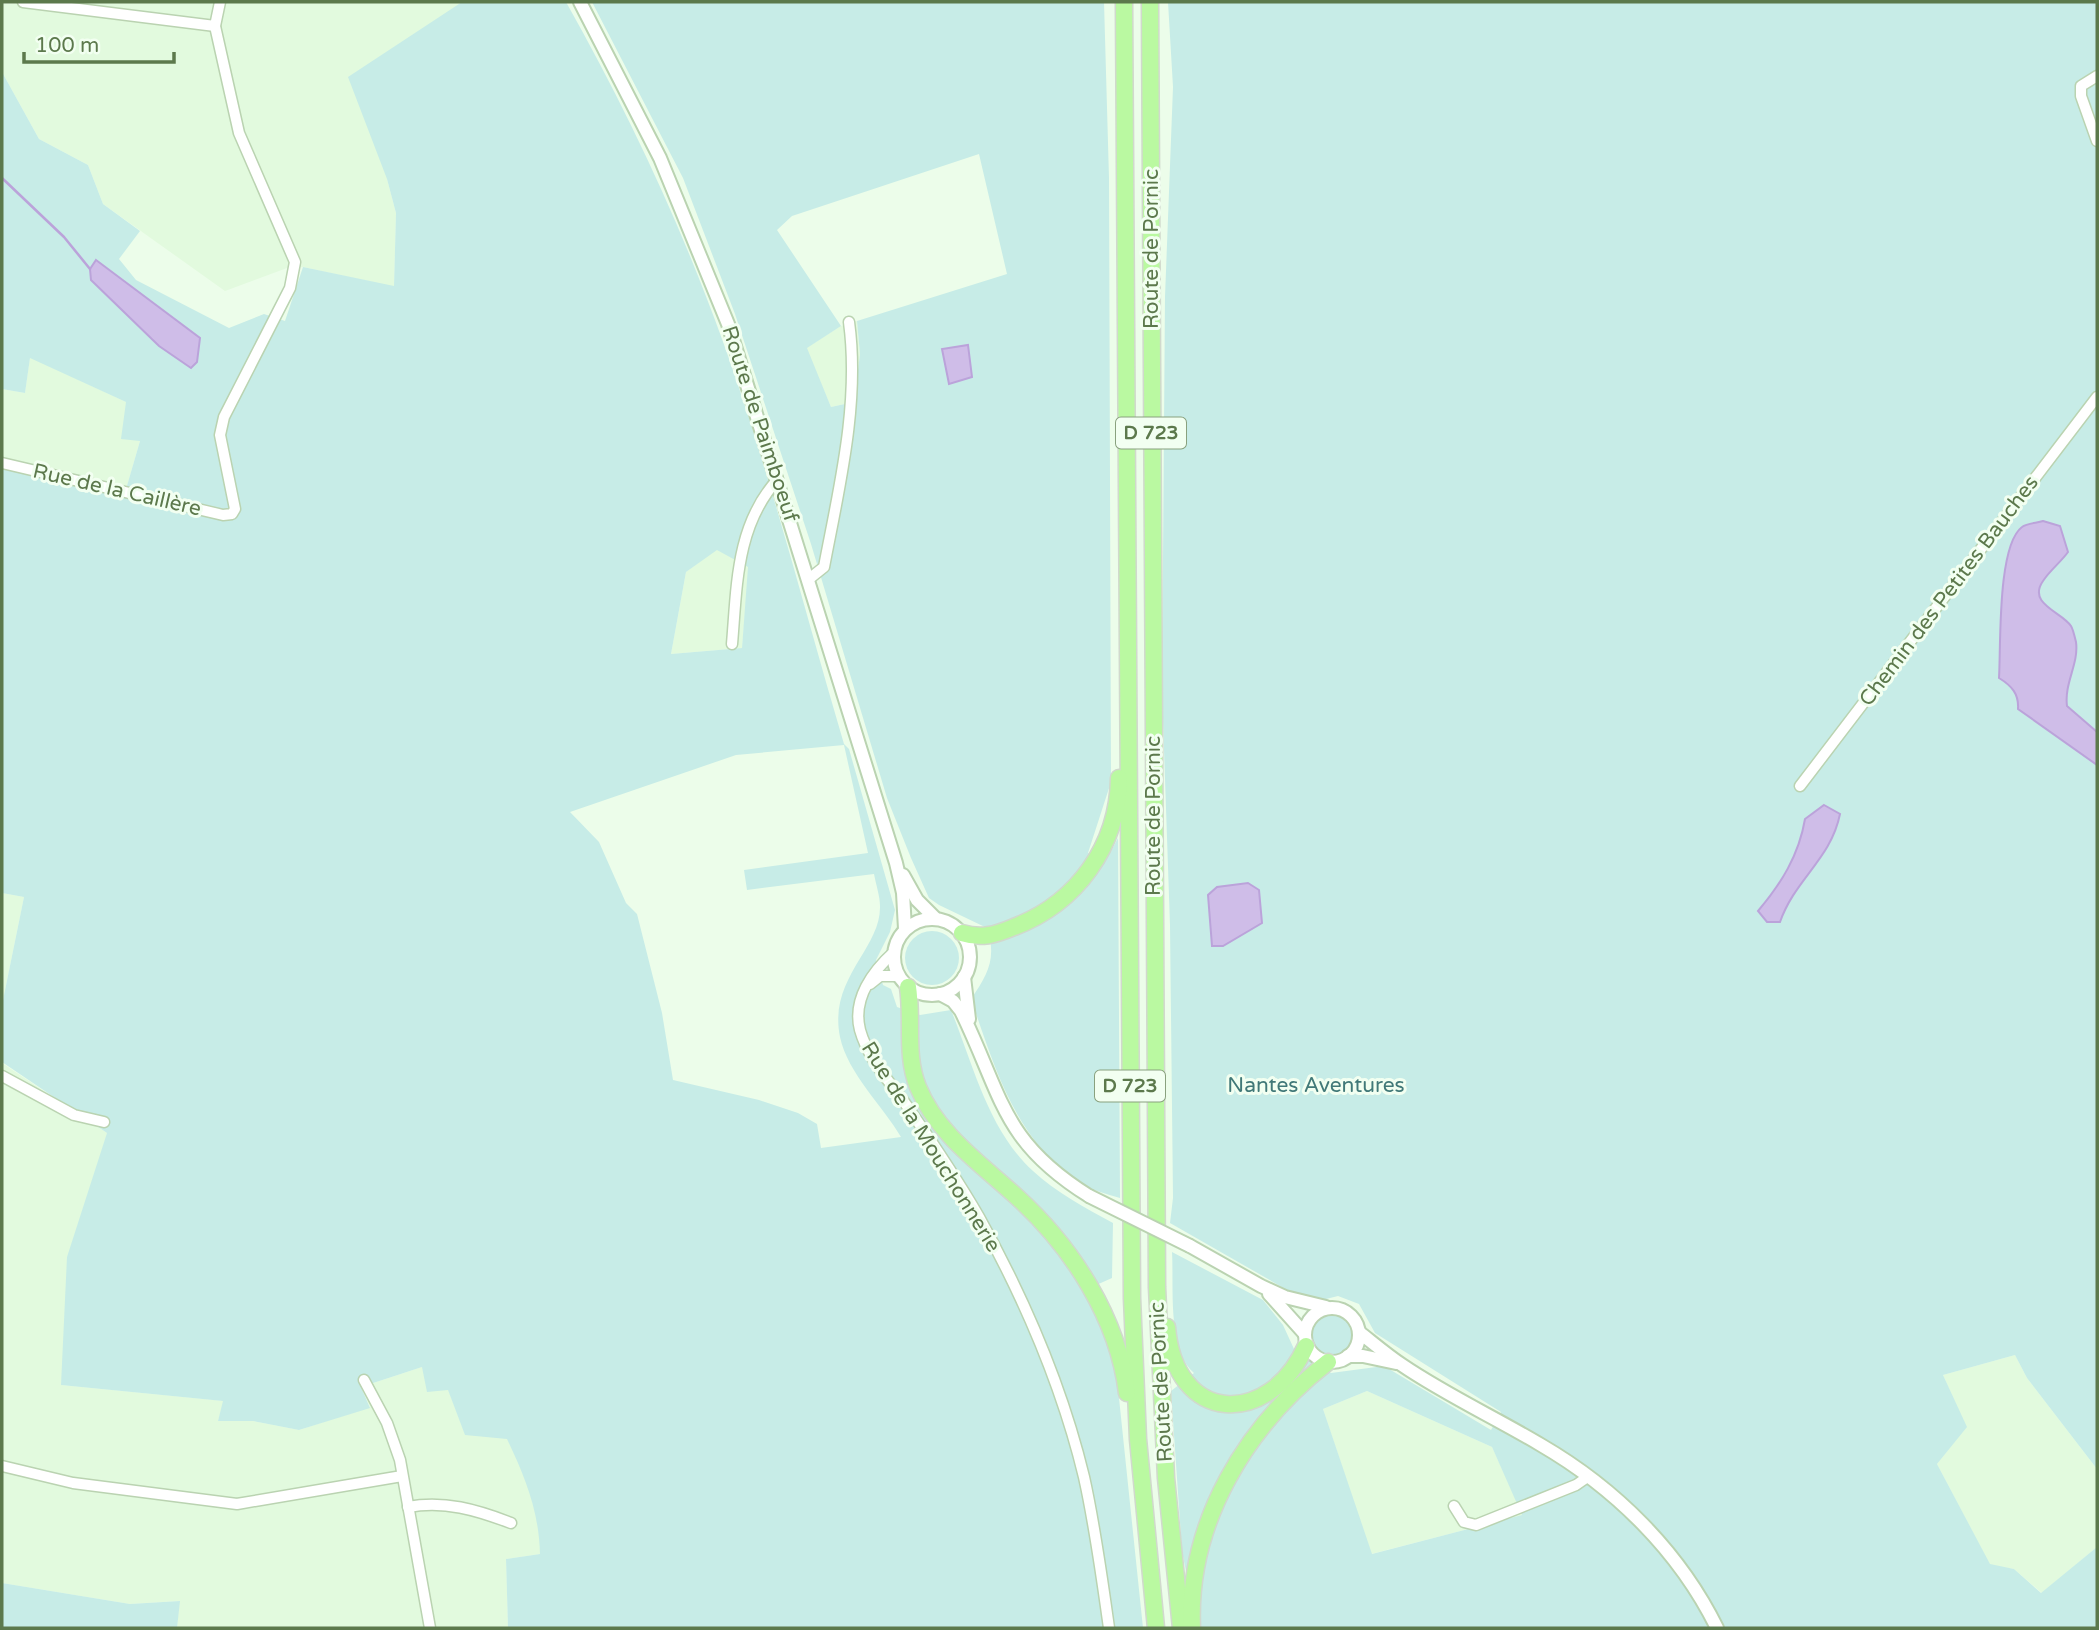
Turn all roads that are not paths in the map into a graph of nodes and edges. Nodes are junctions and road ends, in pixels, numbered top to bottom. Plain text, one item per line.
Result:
1 (23, 2) edge
2 (220, 2) edge
3 (580, 2) edge
4 (1124, 2) edge
5 (1150, 2) edge
6 (215, 26) junction
7 (2097, 76) edge
8 (2097, 141) edge
9 (849, 322) dead end
10 (2097, 397) edge
11 (2, 463) edge
12 (778, 479) junction
13 (809, 579) junction
14 (732, 644) dead end
15 (1128, 733) junction
16 (1800, 786) dead end
17 (896, 863) junction
18 (936, 919) junction
19 (905, 929) junction
20 (962, 933) junction
21 (894, 952) junction
22 (964, 977) junction
23 (904, 981) junction
24 (867, 986) junction
25 (940, 994) junction
26 (972, 1034) junction
27 (2, 1076) edge
28 (104, 1122) dead end
29 (1157, 1244) junction
30 (1261, 1286) junction
31 (1327, 1307) junction
32 (1359, 1332) junction
33 (1305, 1339) junction
34 (1349, 1356) junction
35 (1328, 1362) junction
36 (1402, 1365) junction
37 (364, 1380) dead end
38 (1138, 1439) junction
39 (2, 1466) edge
40 (402, 1476) junction
41 (1589, 1476) junction
42 (1454, 1506) dead end
43 (408, 1507) junction
44 (511, 1523) dead end
45 (430, 1628) edge
46 (1109, 1628) edge
47 (1156, 1628) edge
48 (1181, 1628) edge
49 (1192, 1628) edge
50 (1717, 1628) edge

1 - 6 street
2 - 6 street
3 - 12 street, Route de Paimboeuf
4 - 15 highway, Route de Pornic / D 723
5 - 29 highway, Route de Pornic / D 723
6 - 11 street, Rue de la Caillère
7 - 8 street
9 - 13 street
10 - 16 street, Chemin des Petites Bauches
12 - 13 street, Route de Paimboeuf
12 - 14 street
13 - 17 street, Route de Paimboeuf
15 - 20 highway
15 - 38 highway, Route de Pornic / D 723
17 - 18 street, Route de Paimboeuf
17 - 19 street, Route de Paimboeuf
18 - 19 street
18 - 20 street
19 - 21 street
20 - 22 street
21 - 23 street
21 - 24 street, Rue de la Mouchonnerie
22 - 25 street
22 - 26 street
23 - 24 street
23 - 25 street
23 - 38 highway
24 - 46 street, Rue de la Mouchonnerie
25 - 26 street
26 - 30 street, bridge
27 - 28 street
29 - 33 highway
29 - 48 highway, Route de Pornic / D 723
30 - 31 street
30 - 33 street
31 - 32 street
31 - 33 street
32 - 34 street
32 - 36 street
33 - 35 street
34 - 35 street
34 - 36 street
35 - 49 highway
36 - 41 street
37 - 40 street
38 - 47 highway, Route de Pornic / D 723
39 - 40 street
40 - 43 street
41 - 42 street
41 - 50 street
43 - 44 street
43 - 45 street

